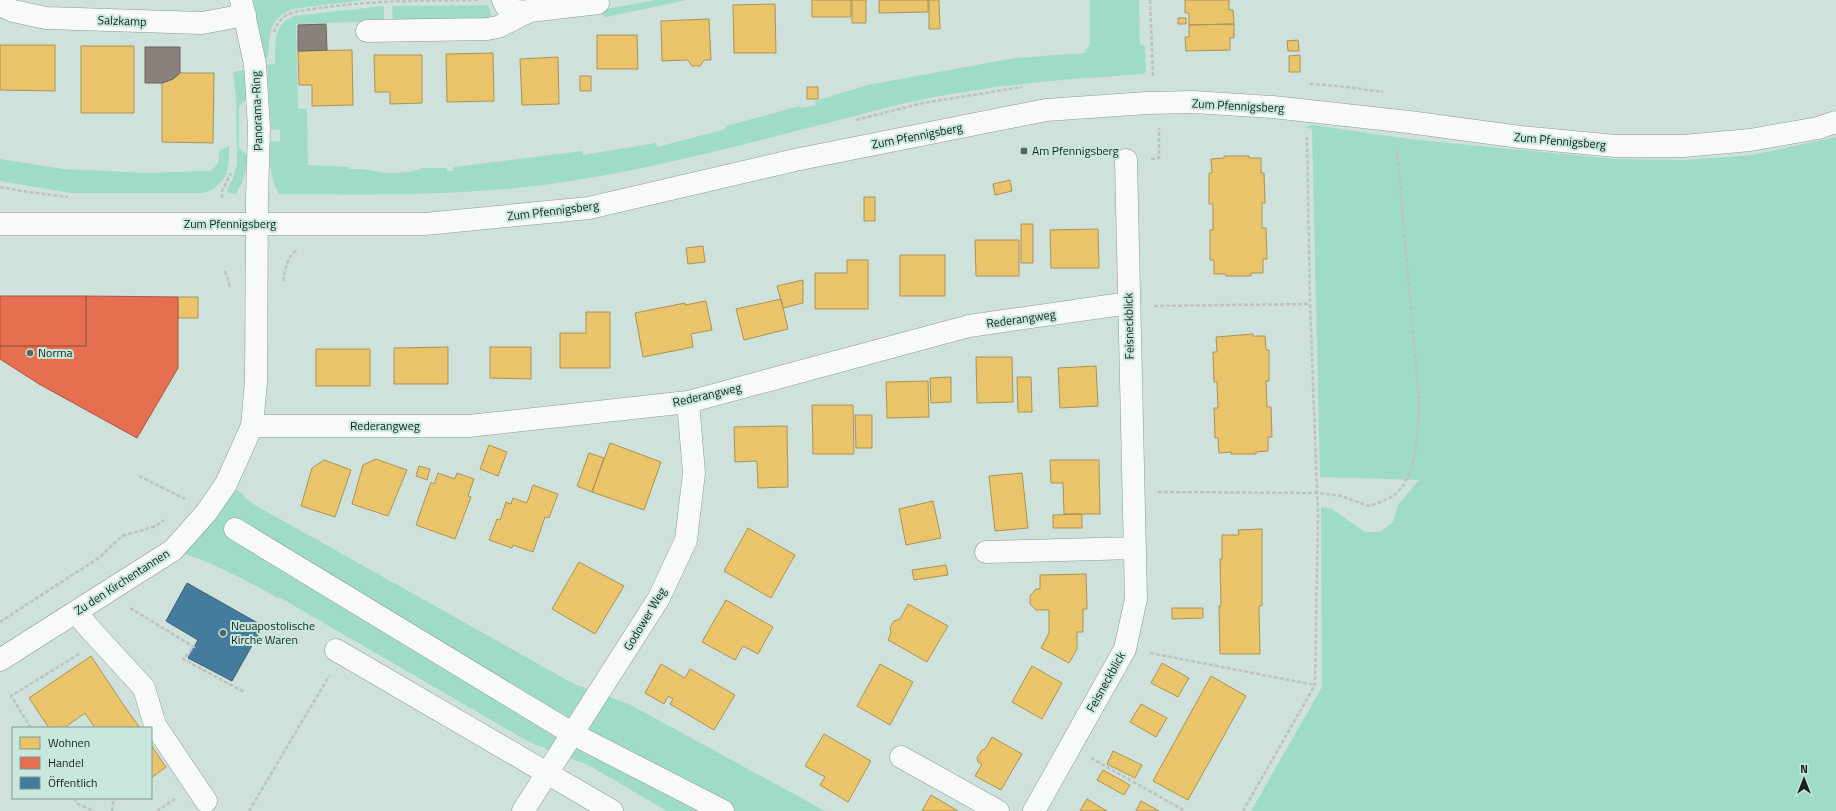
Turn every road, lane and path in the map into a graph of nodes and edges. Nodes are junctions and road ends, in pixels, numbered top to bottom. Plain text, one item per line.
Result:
1 (503, 0) edge
2 (1150, 0) edge
3 (598, 3) dead end
4 (0, 5) edge
5 (538, 6) edge
6 (243, 8) edge
7 (367, 31) dead end
8 (1153, 78) dead end
9 (1836, 122) edge
10 (1307, 132) dead end
11 (1397, 150) dead end
12 (1126, 160) dead end
13 (232, 171) dead end
14 (222, 198) dead end
15 (0, 224) edge
16 (257, 224) junction
17 (225, 271) dead end
18 (231, 290) dead end
19 (1129, 304) junction
20 (1310, 304) junction
21 (688, 402) junction
22 (252, 426) junction
23 (139, 476) dead end
24 (1134, 492) junction
25 (1317, 493) junction
26 (190, 496) dead end
27 (187, 500) junction
28 (182, 505) dead end
29 (167, 518) dead end
30 (235, 529) dead end
31 (1135, 548) junction
32 (986, 552) dead end
33 (124, 604) dead end
34 (76, 612) junction
35 (0, 622) edge
36 (100, 640) junction
37 (1125, 649) junction
38 (339, 652) joint
39 (0, 660) edge
40 (1314, 685) junction
41 (244, 692) dead end
42 (30, 727) edge
43 (572, 734) junction
44 (1070, 746) junction
45 (901, 757) dead end
46 (547, 774) junction
47 (75, 799) edge
48 (114, 799) edge
49 (206, 801) dead end
50 (94, 811) edge
51 (112, 811) edge
52 (249, 811) edge
53 (523, 811) edge
54 (612, 811) edge
55 (723, 811) edge
56 (998, 811) edge
57 (1034, 811) edge
58 (1185, 811) edge
59 (1243, 811) edge

1 - 5 street
2 - 8 path
3 - 5 street
4 - 6 street, Salzkamp
5 - 7 street
6 - 16 street, Panorama-Ring
9 - 16 street, Zum Pfennigsberg
10 - 20 path
11 - 25 path
12 - 19 street, Feisneckblick
13 - 14 path
15 - 16 street, Zum Pfennigsberg
16 - 22 street, Zu den Kirchentannen
17 - 18 path
19 - 20 path
19 - 21 street, Rederangweg
19 - 24 street, Feisneckblick
20 - 25 path
21 - 22 street, Rederangweg
21 - 43 street, Godower Weg
22 - 34 street, Zu den Kirchentannen
23 - 27 path
24 - 25 path
24 - 31 street, Feisneckblick
25 - 40 path
26 - 27 path
27 - 28 path
29 - 35 path
30 - 43 street
31 - 32 street
31 - 37 street, Feisneckblick
33 - 41 path
34 - 36 street
34 - 39 street, Zu den Kirchentannen
36 - 42 path
36 - 49 street
37 - 40 path
37 - 44 street, Feisneckblick
38 - 46 street
38 - 52 path
40 - 59 path
43 - 46 street, Godower Weg
43 - 55 street
44 - 57 street, Feisneckblick
44 - 58 path
45 - 56 street
46 - 53 street, Godower Weg
46 - 54 street
47 - 50 path
48 - 51 path

